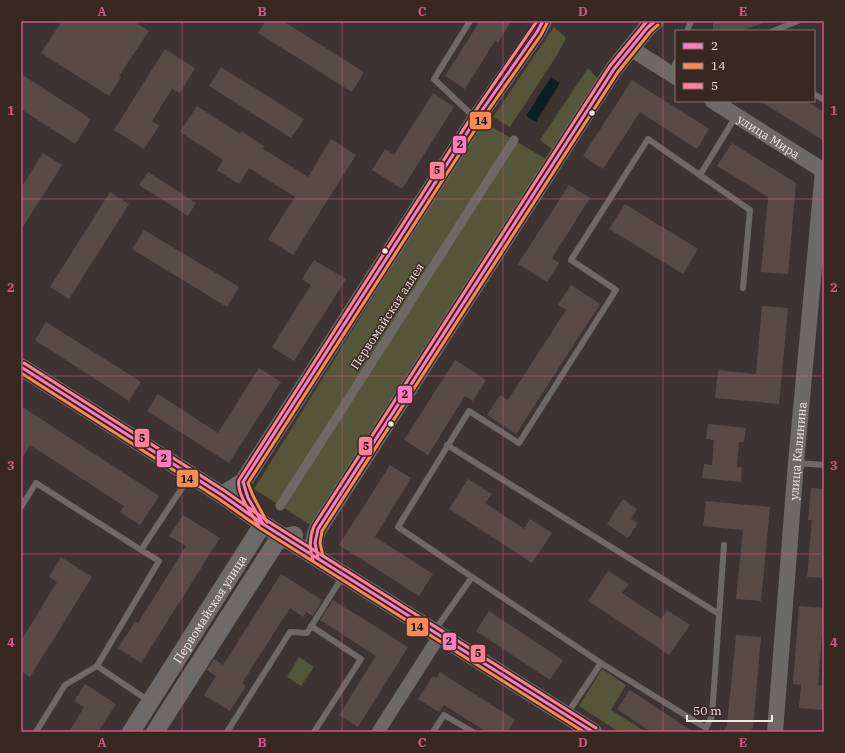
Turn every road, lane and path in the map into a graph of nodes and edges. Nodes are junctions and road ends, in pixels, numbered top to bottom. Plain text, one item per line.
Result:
1 (470, 21) edge
2 (543, 21) edge
3 (655, 21) edge
4 (798, 21) edge
5 (776, 30) edge
6 (630, 48) junction
7 (674, 71) edge
8 (815, 95) edge
9 (824, 100) edge
10 (715, 102) edge
11 (736, 116) junction
12 (476, 118) junction
13 (514, 140) dead end
14 (823, 171) edge
15 (700, 175) junction
16 (744, 288) dead end
17 (22, 369) edge
18 (447, 445) junction
19 (796, 463) junction
20 (824, 466) edge
21 (190, 476) junction
22 (244, 482) junction
23 (222, 495) junction
24 (280, 506) dead end
25 (21, 507) edge
26 (263, 524) junction
27 (318, 529) junction
28 (284, 537) junction
29 (724, 545) dead end
30 (141, 550) junction
31 (318, 558) junction
32 (344, 575) junction
33 (472, 577) junction
34 (719, 614) junction
35 (311, 626) junction
36 (437, 633) junction
37 (601, 663) junction
38 (97, 666) junction
39 (150, 702) junction
40 (566, 715) junction
41 (36, 732) edge
42 (131, 732) edge
43 (155, 732) edge
44 (227, 732) edge
45 (314, 732) edge
46 (378, 732) edge
47 (433, 732) edge
48 (474, 732) edge
49 (593, 732) edge
50 (775, 732) edge

1 - 12 lane
2 - 12 main road
3 - 6 main road
4 - 5 lane
6 - 7 street
6 - 27 main road
8 - 9 lane
10 - 11 street, улица Мира
11 - 14 street, улица Мира
11 - 15 lane
12 - 22 main road
13 - 24 street, Первомайская аллея
14 - 19 street, улица Калинина
15 - 16 lane
15 - 18 lane
17 - 21 main road
18 - 33 lane
18 - 34 lane
19 - 20 lane
19 - 50 street, улица Калинина
21 - 23 main road
21 - 30 lane
22 - 23 main road
22 - 26 main road
23 - 26 main road
25 - 30 lane
26 - 28 main road
26 - 39 main road, Первомайская улица
27 - 28 main road
27 - 31 main road
28 - 31 main road
28 - 43 main road, Первомайская улица
29 - 34 lane
30 - 38 lane
31 - 32 main road
32 - 35 lane
32 - 36 main road
33 - 36 lane
33 - 37 lane
34 - 37 lane
35 - 44 lane
35 - 45 lane
36 - 40 main road
36 - 46 street
37 - 40 lane
38 - 39 lane
38 - 41 lane
39 - 42 main road, Первомайская улица
40 - 49 main road
47 - 48 lane

